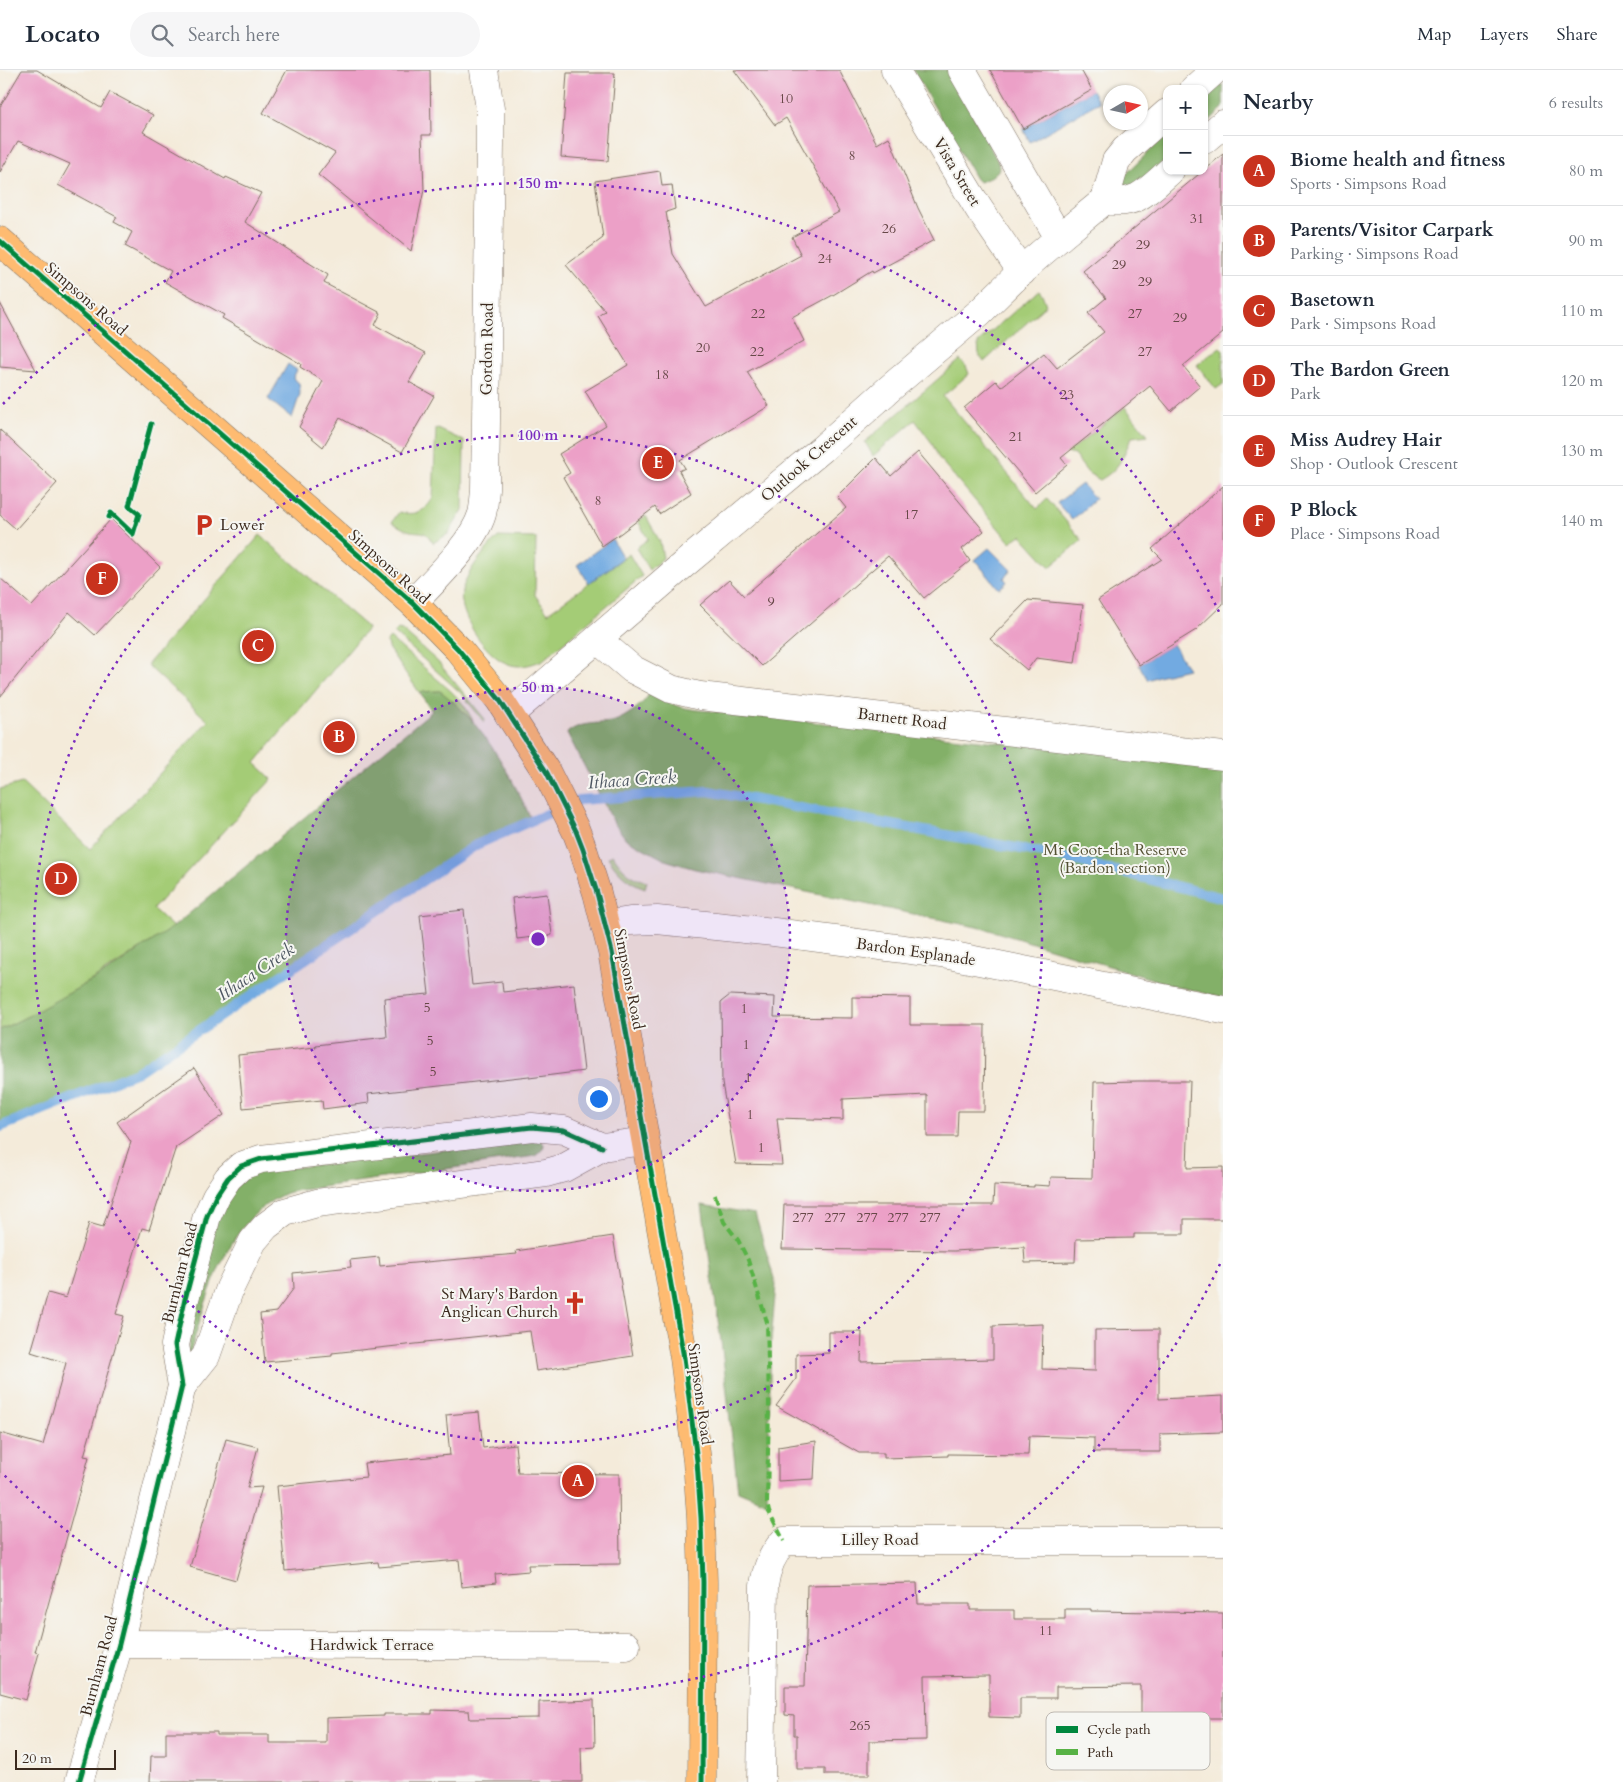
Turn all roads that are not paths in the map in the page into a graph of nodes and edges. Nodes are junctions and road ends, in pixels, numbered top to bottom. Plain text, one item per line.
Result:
1 (484, 70) edge
2 (895, 70) edge
3 (962, 70) edge
4 (1215, 70) edge
5 (1198, 85) edge
6 (1163, 117) edge
7 (1223, 124) edge
8 (1208, 137) edge
9 (1166, 175) edge
10 (1106, 200) junction
11 (1059, 238) junction
12 (0, 241) edge
13 (1022, 272) junction
14 (413, 604) junction
15 (598, 640) junction
16 (510, 715) junction
17 (1223, 756) edge
18 (606, 925) junction
19 (1223, 1010) edge
20 (645, 1141) junction
21 (602, 1147) junction
22 (182, 1386) junction
23 (1223, 1541) edge
24 (119, 1644) junction
25 (626, 1646) dead end
26 (79, 1782) edge
27 (702, 1782) edge
28 (761, 1782) edge

1 - 14 street, Gordon Road
2 - 13 street, Vista Street
3 - 11 street
4 - 5 street
6 - 10 street
7 - 8 street
9 - 10 street
10 - 11 street, Outlook Crescent
11 - 13 street, Outlook Crescent
12 - 14 main road, Simpsons Road
13 - 15 street, Outlook Crescent
14 - 16 main road, Simpsons Road
15 - 16 street, Outlook Crescent
15 - 17 street, Barnett Road
16 - 18 main road, Simpsons Road
18 - 19 street, Bardon Esplanade
18 - 20 main road, Simpsons Road
20 - 21 street, Burnham Road
20 - 27 main road, Simpsons Road
21 - 22 street, Burnham Road
21 - 22 street, Burnham Road
22 - 24 street, Burnham Road
23 - 28 street, Lilley Road
24 - 25 street, Hardwick Terrace
24 - 26 street, Burnham Road

